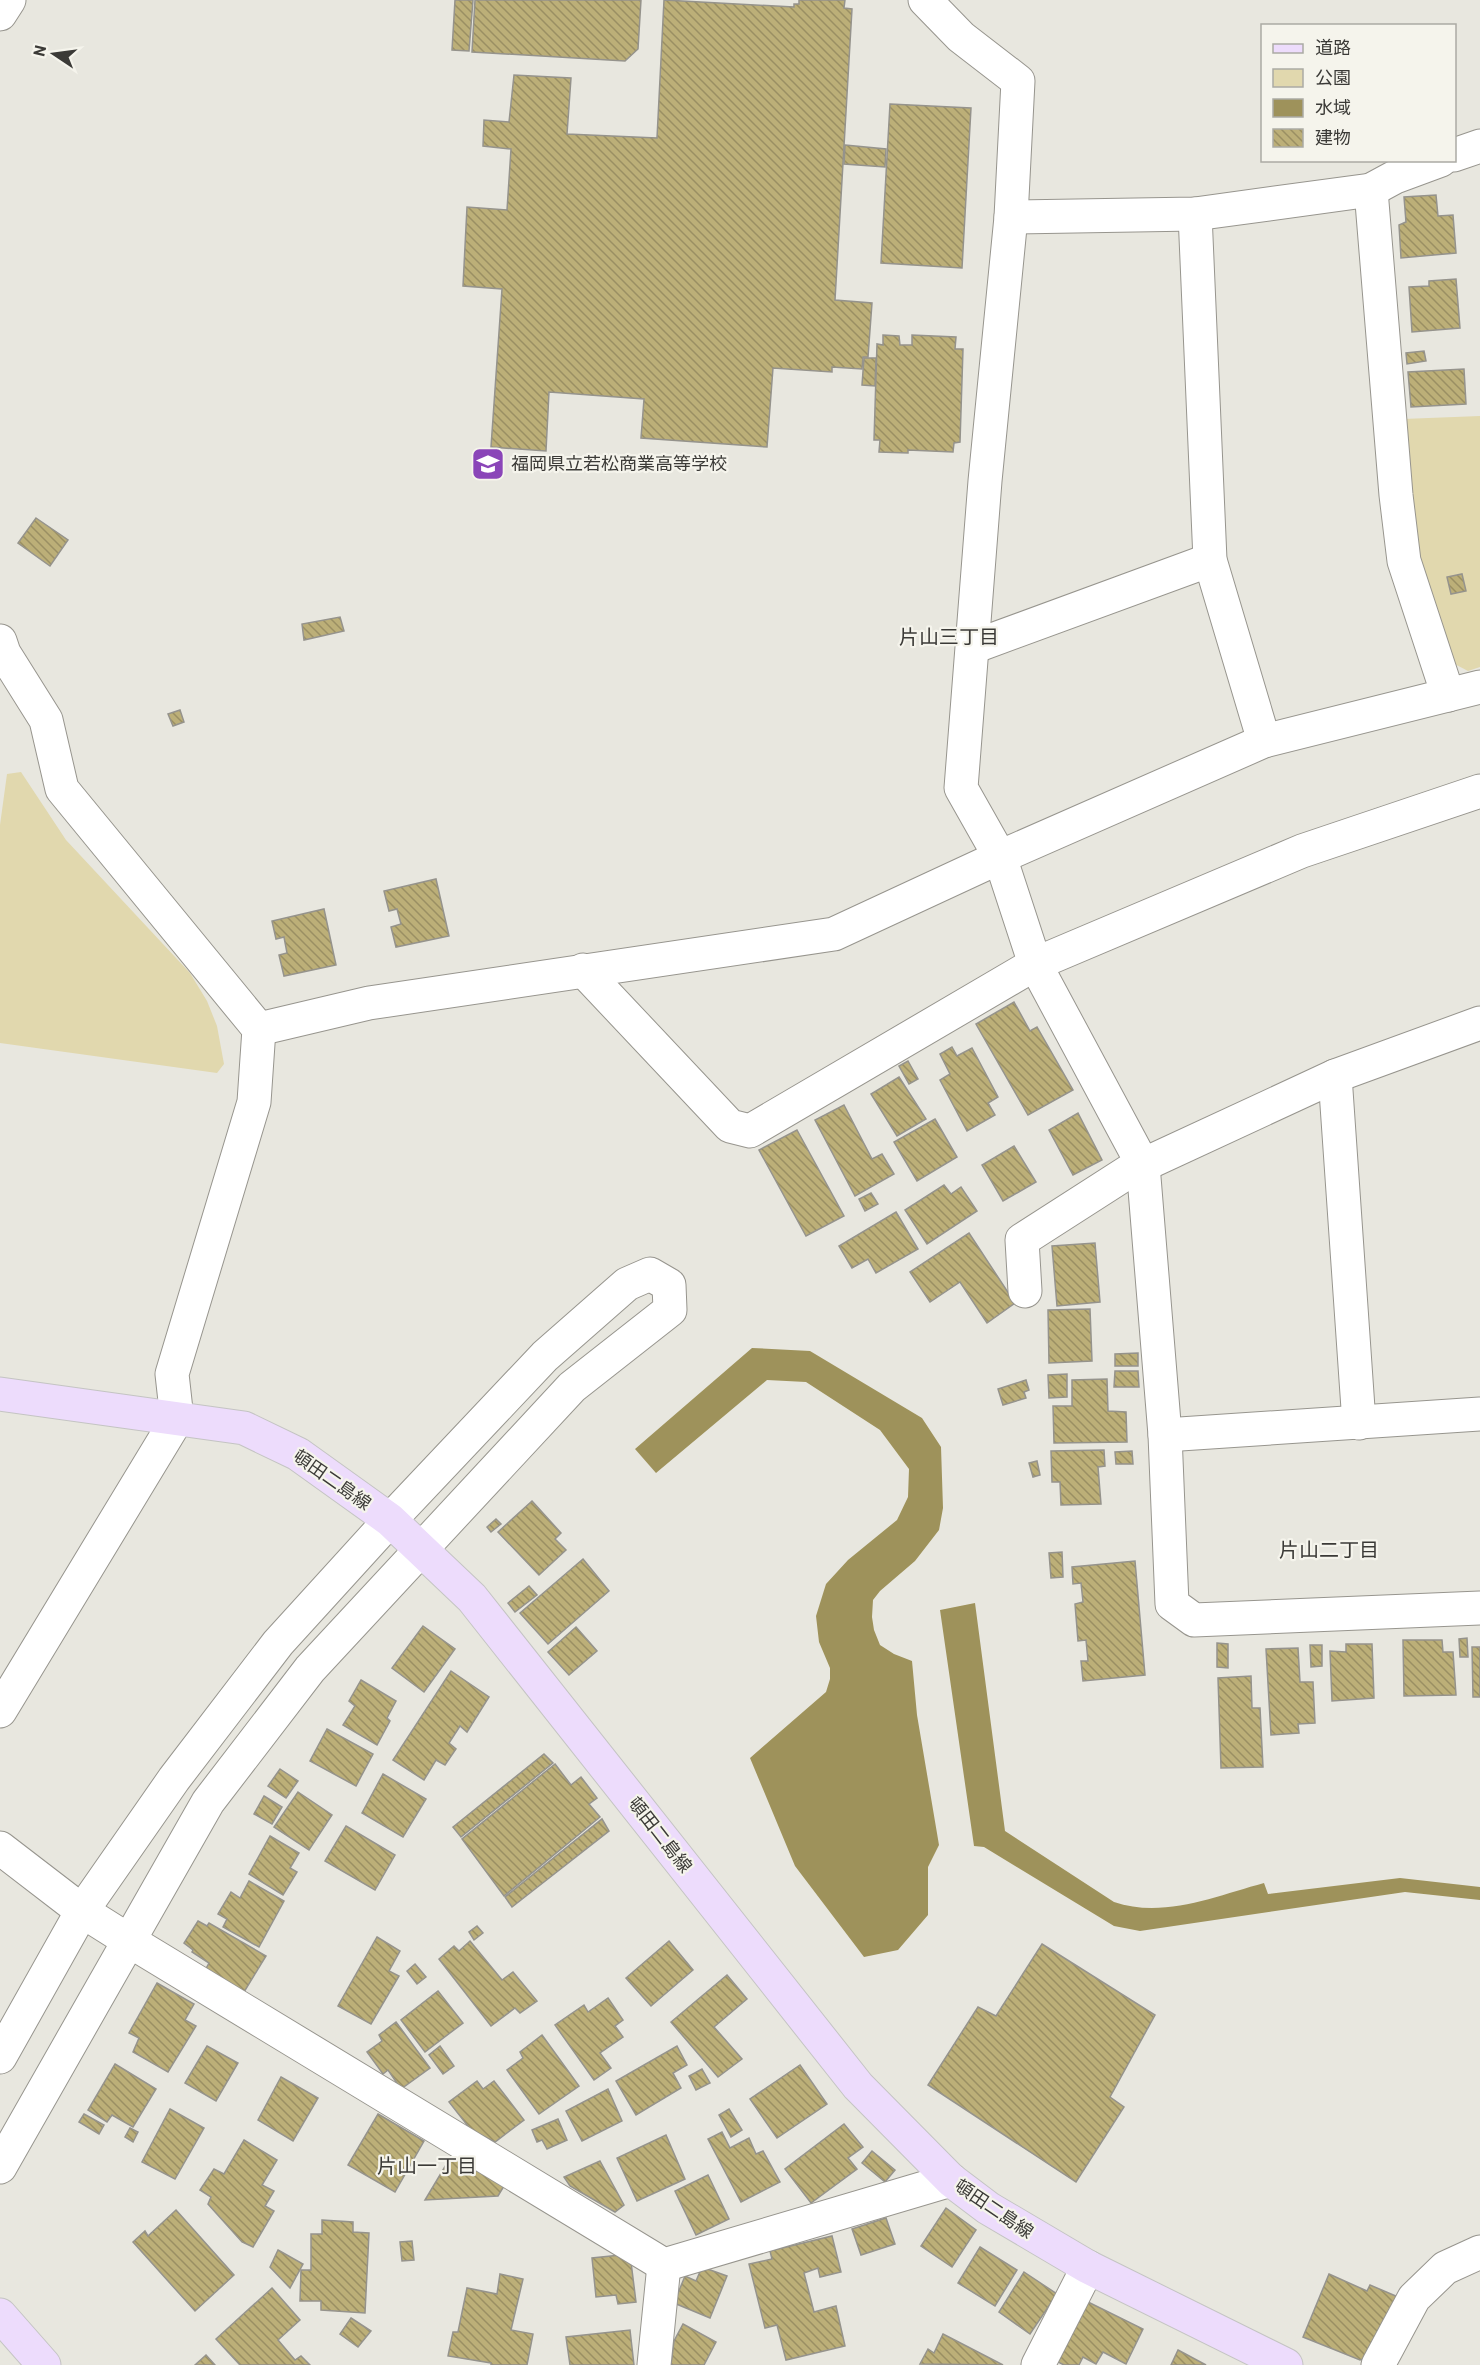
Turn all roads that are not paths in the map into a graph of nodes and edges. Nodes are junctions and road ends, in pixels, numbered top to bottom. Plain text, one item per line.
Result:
1 (9, 0) edge
2 (926, 0) edge
3 (0, 14) edge
4 (1480, 146) edge
5 (1456, 155) edge
6 (1436, 162) edge
7 (1371, 190) junction
8 (1195, 214) junction
9 (1011, 217) junction
10 (1209, 560) junction
11 (973, 647) junction
12 (1, 658) edge
13 (1480, 687) edge
14 (1448, 695) junction
15 (1264, 741) junction
16 (1480, 790) edge
17 (1000, 857) junction
18 (1035, 964) junction
19 (582, 970) junction
20 (1480, 1023) edge
21 (259, 1029) junction
22 (1335, 1076) junction
23 (1143, 1164) junction
24 (1025, 1291) dead end
25 (0, 1394) edge
26 (1480, 1414) edge
27 (177, 1419) junction
28 (1359, 1423) junction
29 (1165, 1435) junction
30 (390, 1520) junction
31 (420, 1549) junction
32 (1480, 1608) edge
33 (0, 1711) edge
34 (0, 1848) edge
35 (82, 1911) junction
36 (128, 1940) junction
37 (0, 2057) edge
38 (0, 2167) edge
39 (951, 2180) junction
40 (1480, 2252) edge
41 (664, 2265) junction
42 (1088, 2267) junction
43 (0, 2315) edge
44 (44, 2365) edge
45 (654, 2365) edge
46 (1038, 2365) edge
47 (1286, 2365) edge
48 (1378, 2365) edge

1 - 3 street
2 - 9 street
4 - 5 street
6 - 7 street
7 - 8 street
7 - 14 street
8 - 9 street
8 - 10 street
9 - 11 street
10 - 11 street
10 - 15 street
11 - 17 street
12 - 21 street
13 - 14 street
14 - 15 street
15 - 17 street
16 - 18 street
17 - 18 street
17 - 19 street
18 - 19 street
18 - 23 street
19 - 21 street
20 - 22 street
21 - 27 street
22 - 23 street
22 - 28 street
23 - 24 street
23 - 29 street
25 - 27 main road, 頓田二島線
26 - 28 street
27 - 30 main road, 頓田二島線
27 - 33 street
28 - 29 street
29 - 32 street
30 - 31 main road, 頓田二島線
30 - 31 street
30 - 35 street
31 - 36 street
31 - 39 main road, 頓田二島線
34 - 35 street
35 - 36 street
35 - 37 street
36 - 38 street
36 - 41 street
39 - 41 street
39 - 42 main road, 頓田二島線
40 - 48 street
41 - 45 street
42 - 46 street
42 - 47 main road, 頓田二島線
43 - 44 main road

